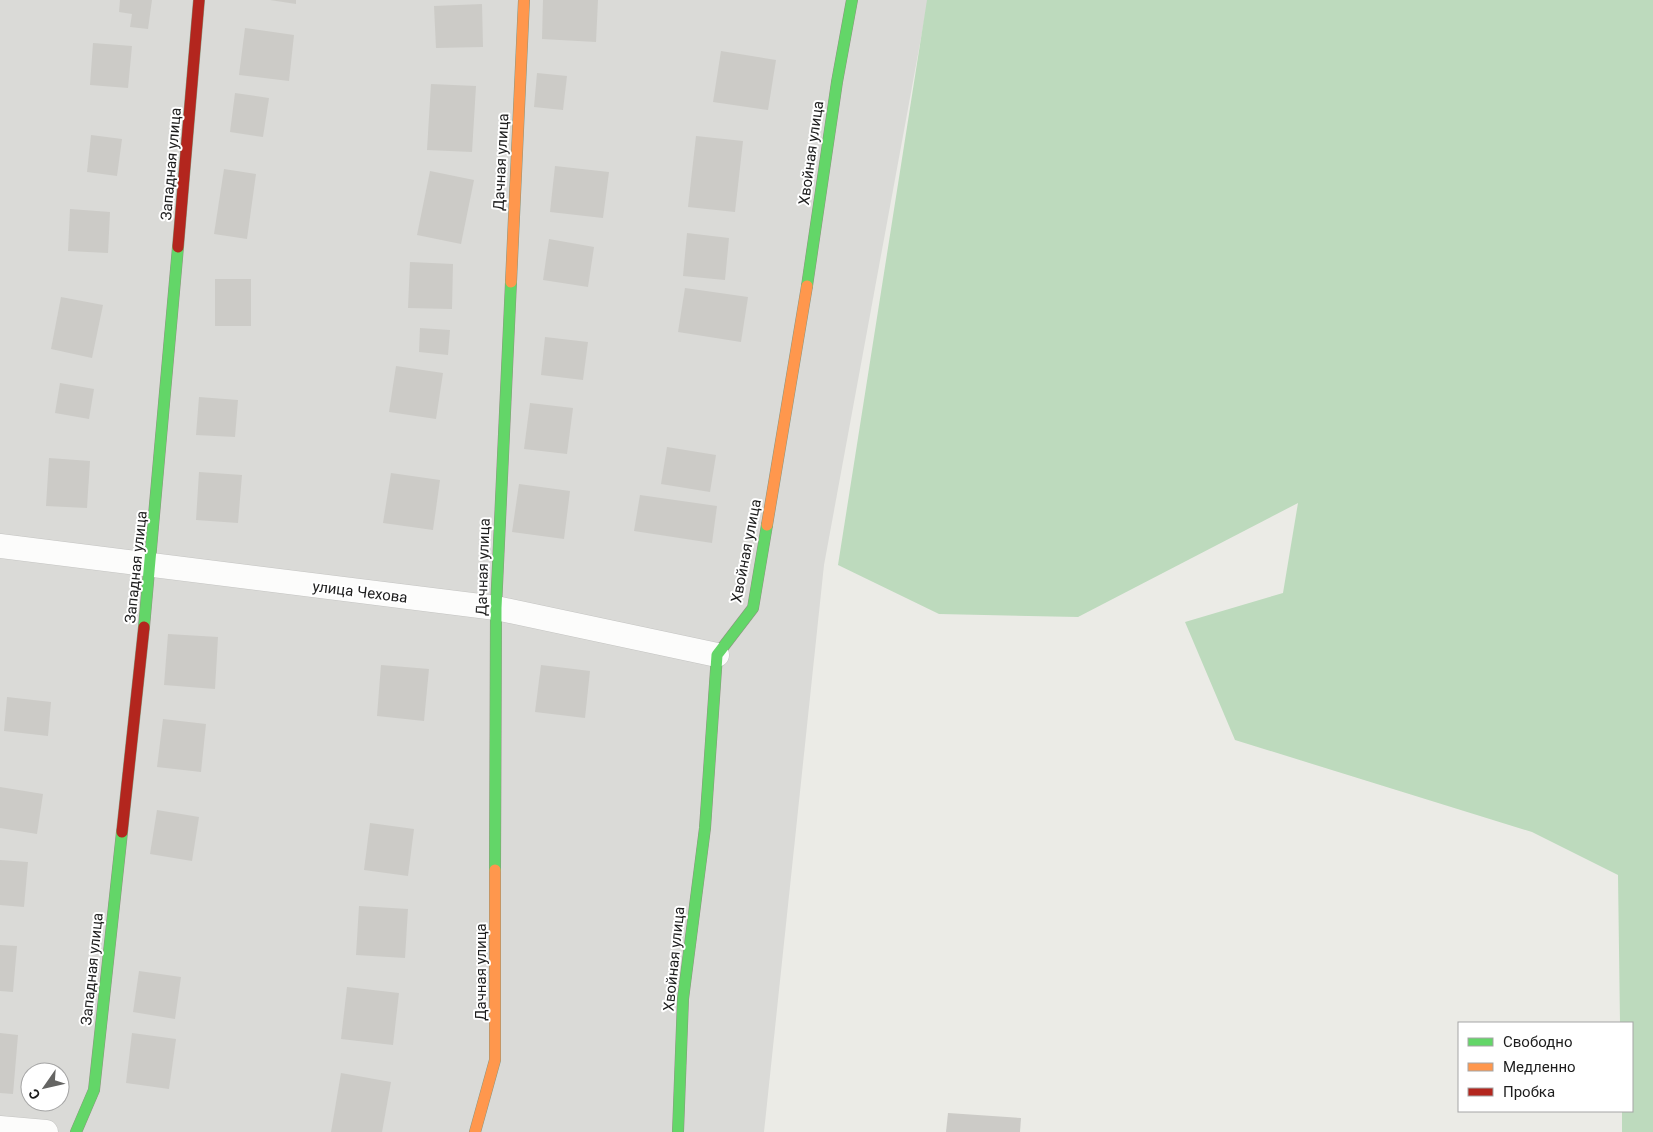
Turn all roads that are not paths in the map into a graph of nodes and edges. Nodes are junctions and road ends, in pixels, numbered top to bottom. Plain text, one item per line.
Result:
1 (199, 0) edge
2 (524, 0) edge
3 (852, 0) edge
4 (0, 546) edge
5 (152, 567) junction
6 (496, 608) junction
7 (717, 655) junction
8 (0, 1128) edge
9 (46, 1132) edge
10 (76, 1132) edge
11 (475, 1132) edge
12 (678, 1132) edge

1 - 5 street, Западная улица
2 - 6 street, Дачная улица
3 - 7 street, Хвойная улица
4 - 5 street, улица Чехова
5 - 6 street, улица Чехова
5 - 10 street, Западная улица
6 - 7 street, улица Чехова
6 - 11 street, Дачная улица
7 - 12 street, Хвойная улица
8 - 9 street

